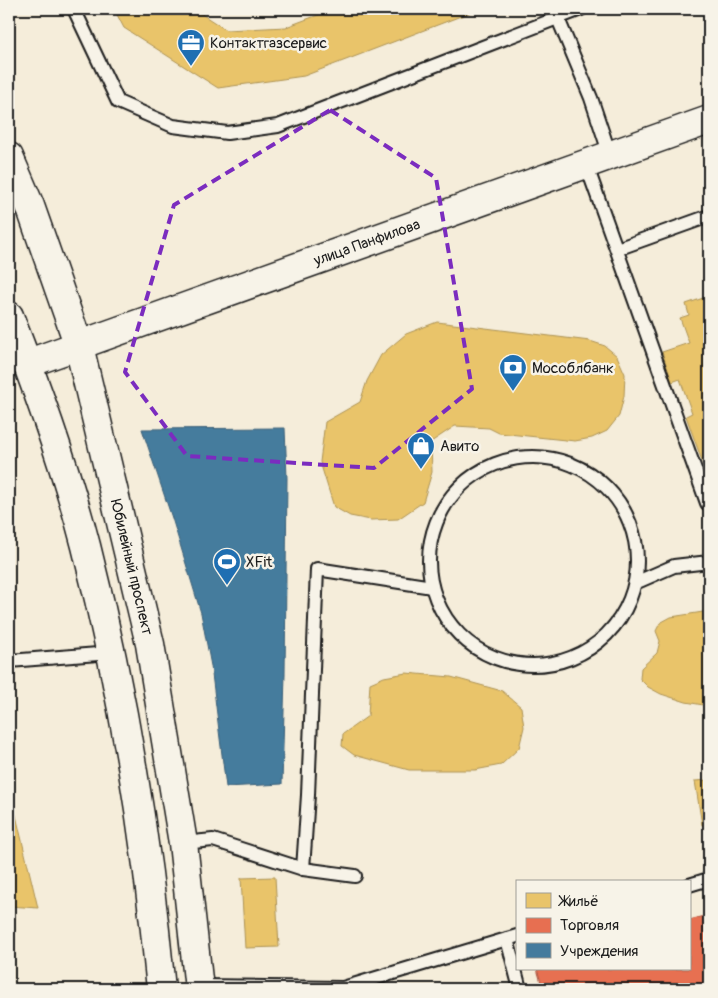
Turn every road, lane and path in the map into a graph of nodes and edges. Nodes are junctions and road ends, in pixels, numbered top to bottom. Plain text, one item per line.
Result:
1 (74, 9) edge
2 (581, 9) edge
3 (556, 13) edge
4 (709, 120) edge
5 (9, 157) edge
6 (598, 160) junction
7 (709, 216) edge
8 (617, 249) junction
9 (9, 316) edge
10 (79, 346) junction
11 (26, 364) junction
12 (709, 502) edge
13 (709, 562) edge
14 (635, 583) junction
15 (432, 587) junction
16 (111, 653) junction
17 (9, 661) edge
18 (183, 843) junction
19 (303, 869) junction
20 (355, 876) dead end
21 (709, 879) edge
22 (690, 885) edge
23 (512, 938) edge
24 (516, 964) edge
25 (517, 970) edge
26 (199, 988) edge
27 (161, 989) edge
28 (520, 989) edge

1 - 3 lane
2 - 3 lane
3 - 6 lane
4 - 6 main road, улица Панфилова
5 - 10 main road, Юбилейный проспект
6 - 8 lane
6 - 10 main road, улица Панфилова
7 - 8 lane
8 - 12 lane
9 - 11 main road
10 - 11 main road, улица Панфилова
10 - 18 main road, Юбилейный проспект
11 - 16 main road
13 - 14 lane
14 - 15 lane
14 - 15 lane
15 - 19 lane
16 - 17 lane
16 - 27 main road
18 - 19 lane
18 - 26 main road, Юбилейный проспект
19 - 20 lane
21 - 22 lane
23 - 24 lane
23 - 26 lane
25 - 28 lane

